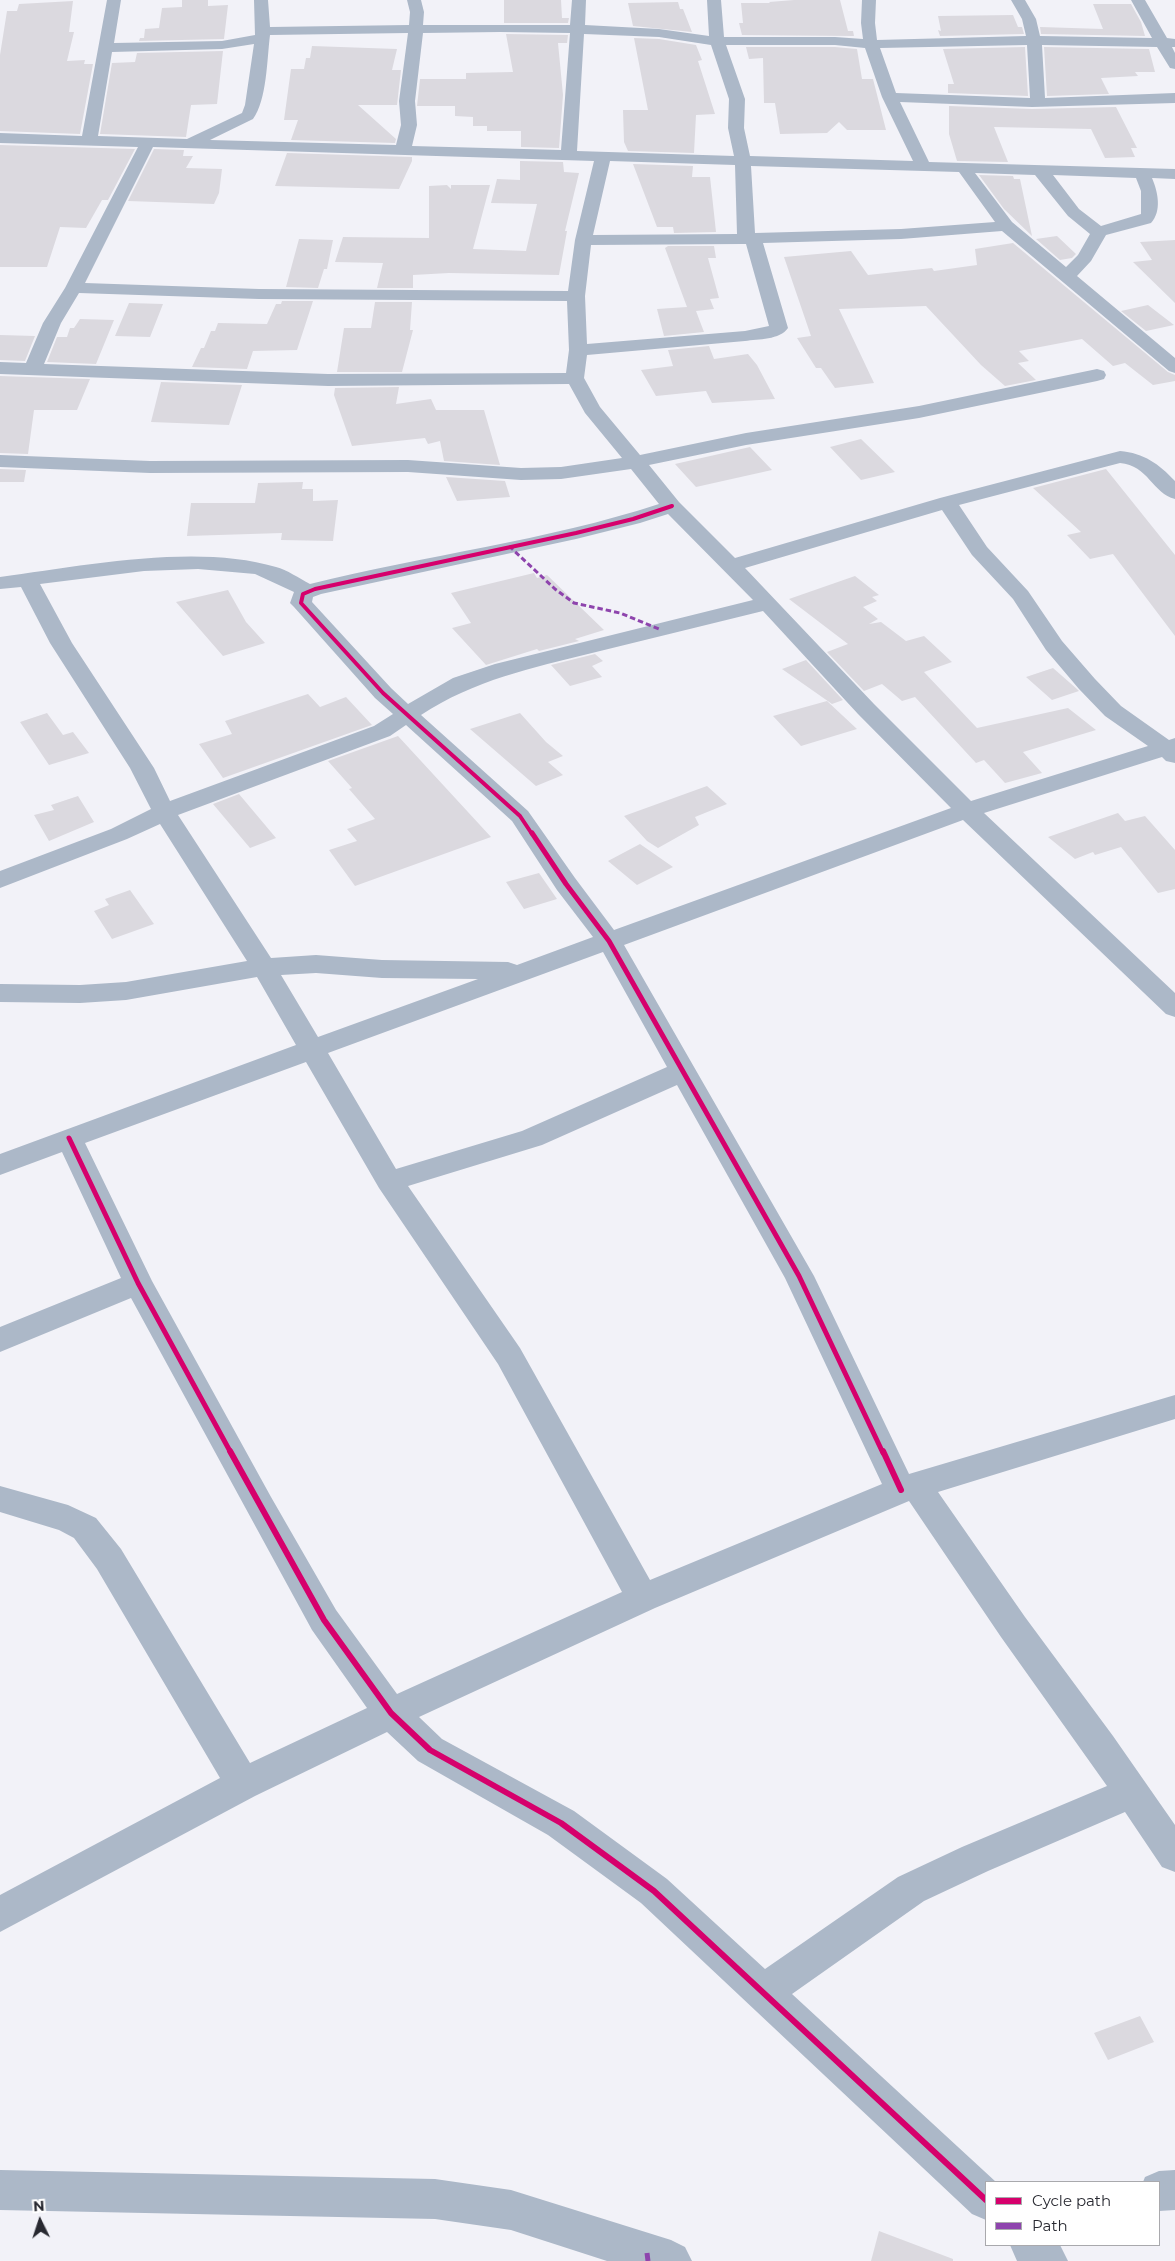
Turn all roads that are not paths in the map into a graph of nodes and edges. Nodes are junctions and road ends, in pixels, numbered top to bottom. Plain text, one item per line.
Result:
1 (114, 0) edge
2 (261, 0) edge
3 (414, 0) edge
4 (579, 0) edge
5 (714, 0) edge
6 (869, 0) edge
7 (1018, 0) edge
8 (1138, 0) edge
9 (414, 29) junction
10 (576, 29) junction
11 (262, 35) junction
12 (717, 41) junction
13 (1034, 41) junction
14 (1168, 43) edge
15 (871, 44) junction
16 (105, 48) junction
17 (1175, 65) edge
18 (890, 97) junction
19 (1175, 98) edge
20 (1038, 102) junction
21 (0, 138) edge
22 (89, 141) junction
23 (147, 144) junction
24 (188, 145) junction
25 (403, 151) junction
26 (569, 154) junction
27 (602, 156) junction
28 (743, 160) junction
29 (923, 166) junction
30 (963, 167) junction
31 (1040, 170) junction
32 (1142, 173) junction
33 (1175, 174) edge
34 (1006, 226) junction
35 (1099, 232) junction
36 (750, 238) junction
37 (583, 240) junction
38 (1067, 277) junction
39 (74, 288) junction
40 (576, 296) junction
41 (578, 350) junction
42 (1175, 367) edge
43 (0, 368) edge
44 (33, 369) junction
45 (1096, 375) dead end
46 (576, 378) junction
47 (0, 461) edge
48 (636, 462) junction
49 (1175, 493) edge
50 (947, 502) junction
51 (672, 506) junction
52 (731, 566) junction
53 (27, 580) junction
54 (0, 583) edge
55 (307, 591) junction
56 (768, 603) junction
57 (408, 715) junction
58 (1172, 750) edge
59 (967, 810) junction
60 (164, 812) junction
61 (0, 880) edge
62 (609, 941) junction
63 (264, 967) junction
64 (525, 972) junction
65 (0, 993) edge
66 (1175, 1008) edge
67 (312, 1050) junction
68 (683, 1071) junction
69 (69, 1138) junction
70 (0, 1165) edge
71 (389, 1181) junction
72 (138, 1283) junction
73 (0, 1340) edge
74 (1175, 1407) edge
75 (909, 1488) junction
76 (0, 1500) edge
77 (642, 1598) junction
78 (391, 1713) junction
79 (243, 1784) junction
80 (1132, 1792) junction
81 (1175, 1855) edge
82 (0, 1914) edge
83 (763, 1992) junction
84 (0, 2190) edge
85 (1175, 2190) edge
86 (1160, 2191) edge
87 (984, 2194) edge
88 (1031, 2246) edge
89 (671, 2261) edge
90 (1047, 2261) edge

1 - 16 street
2 - 11 street
3 - 9 street
4 - 10 street
5 - 12 street
6 - 15 street
7 - 13 street
8 - 14 street
9 - 10 street
9 - 11 street
9 - 25 street
10 - 12 street
10 - 26 street
11 - 16 street
11 - 24 street
12 - 15 street
12 - 28 street
13 - 14 street
13 - 15 street
13 - 20 street
14 - 17 street
15 - 18 street
16 - 22 street
18 - 20 street
18 - 29 street
19 - 20 street
21 - 22 street
22 - 23 street
23 - 24 street
23 - 39 street
24 - 25 street
25 - 26 street
26 - 27 street
27 - 28 street
27 - 37 street
28 - 29 street
28 - 36 street
29 - 30 street
30 - 31 street
30 - 34 street
31 - 32 street
31 - 35 street
32 - 33 street
32 - 35 street
34 - 36 street
34 - 38 street
35 - 38 street
36 - 37 street
36 - 41 street
37 - 40 street
38 - 42 street
39 - 40 street
39 - 44 street
40 - 41 street
41 - 46 street
43 - 44 street
44 - 46 street
45 - 48 street
46 - 48 street
47 - 48 street
48 - 51 street
49 - 50 street
50 - 52 street
50 - 58 street
51 - 52 street
51 - 55 street
52 - 56 street
53 - 54 street
53 - 55 street
53 - 60 street
55 - 57 street
56 - 57 street
56 - 59 street
57 - 60 street
57 - 62 street
58 - 59 street
59 - 62 street
59 - 66 street
60 - 61 street
60 - 63 street
62 - 64 street
62 - 68 street
63 - 64 street
63 - 65 street
63 - 67 street
64 - 67 street
67 - 69 street
67 - 71 street
68 - 71 street
68 - 75 street
69 - 70 street
69 - 72 street
71 - 77 street
72 - 73 street
72 - 78 street
74 - 75 street
75 - 77 street
75 - 80 street
76 - 79 street
77 - 78 street
78 - 79 street
78 - 83 street
79 - 82 street
80 - 81 street
80 - 83 street
83 - 87 street
84 - 89 street
85 - 86 street
88 - 90 street

